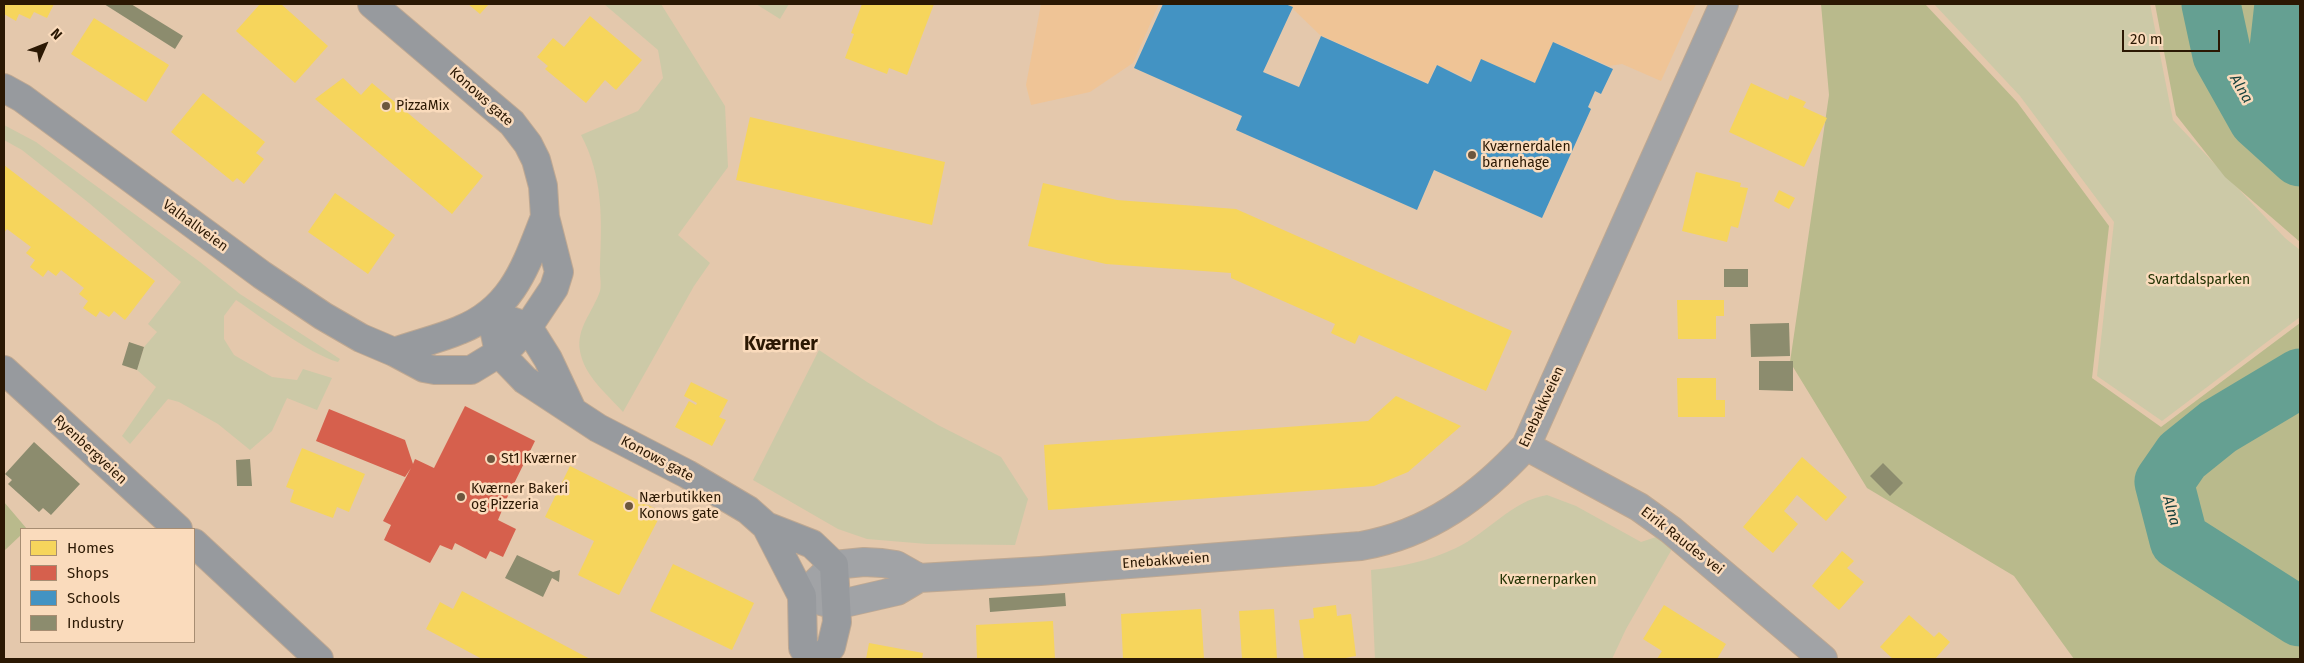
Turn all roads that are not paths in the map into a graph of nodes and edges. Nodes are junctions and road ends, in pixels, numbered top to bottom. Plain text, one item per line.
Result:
1 (372, 4) edge
2 (1724, 4) edge
3 (4, 88) edge
4 (545, 217) junction
5 (491, 314) junction
6 (528, 327) junction
7 (394, 352) junction
8 (499, 353) junction
9 (4, 370) edge
10 (572, 410) junction
11 (1526, 446) junction
12 (766, 526) junction
13 (177, 528) edge
14 (195, 544) edge
15 (834, 565) junction
16 (919, 578) junction
17 (802, 596) junction
18 (836, 605) junction
19 (319, 659) edge
20 (811, 659) edge
21 (820, 659) edge
22 (1822, 659) edge

1 - 4 main road, Konows gate
2 - 11 street, Enebakkveien
3 - 7 main road, Valhallveien
4 - 5 main road, Konows gate
4 - 6 main road, Konows gate
5 - 6 main road
5 - 7 main road
5 - 8 main road
6 - 8 main road, Valhallveien
6 - 10 main road, Konows gate
7 - 8 main road, Valhallveien
8 - 10 main road, Konows gate
9 - 13 main road, Ryenbergveien
10 - 12 main road, Konows gate
11 - 16 street, Enebakkveien
11 - 22 street, Eirik Raudes vei
12 - 15 main road, Konows gate
12 - 17 main road, Konows gate
14 - 19 main road
15 - 16 street
15 - 17 street
15 - 18 main road
16 - 18 street, Enebakkveien
17 - 18 street, Enebakkveien
17 - 20 main road, Konows gate
18 - 21 main road

